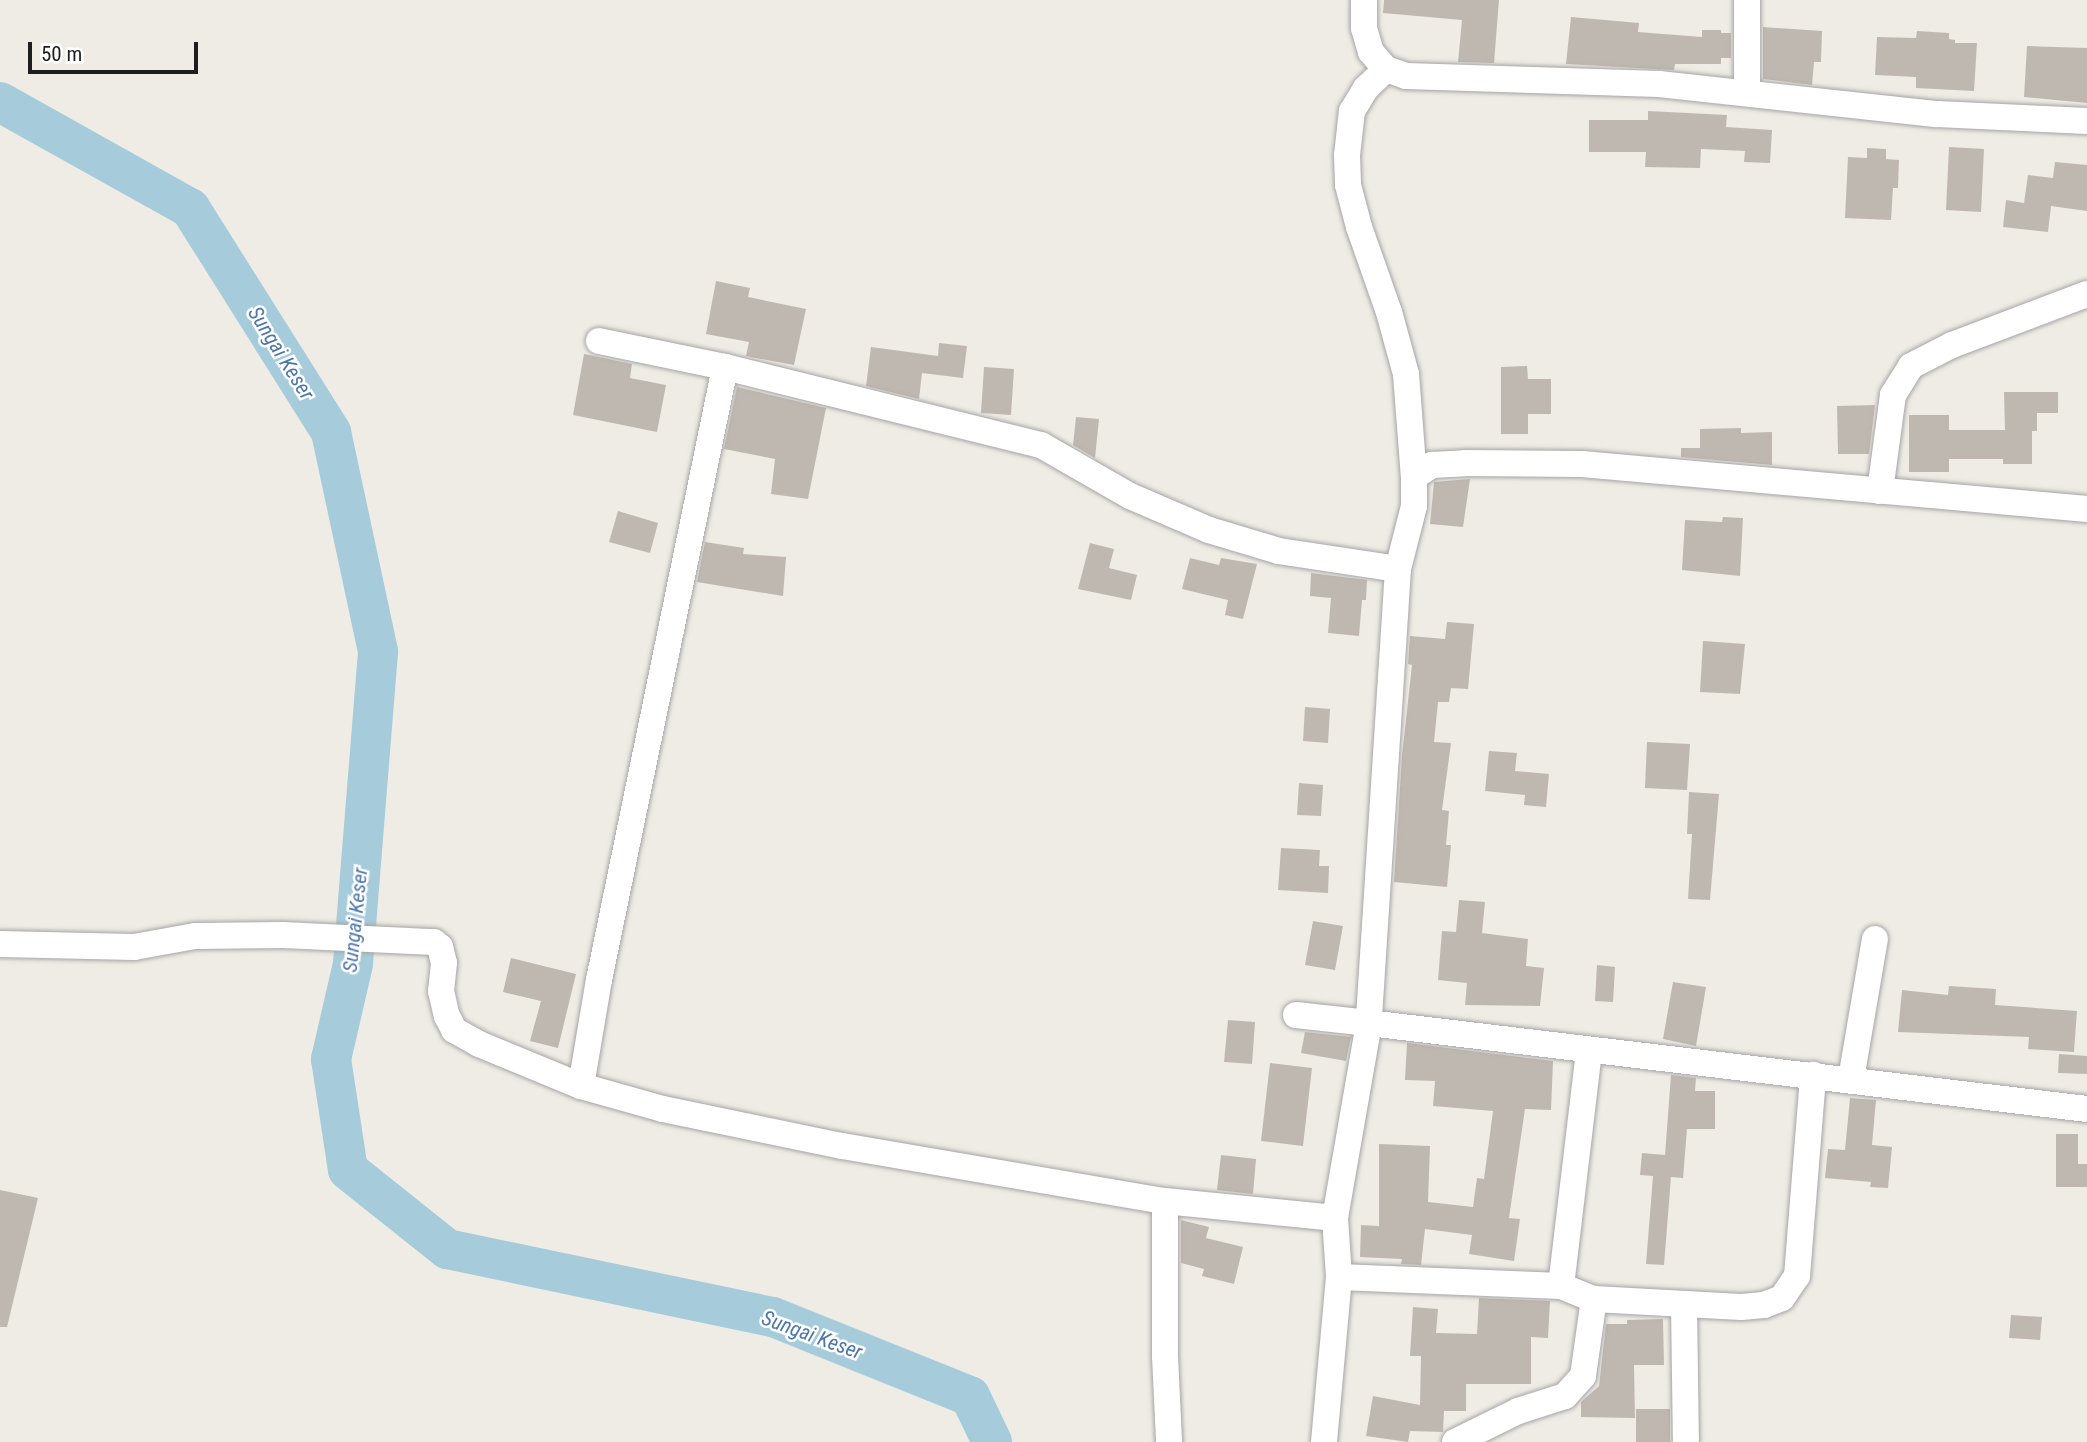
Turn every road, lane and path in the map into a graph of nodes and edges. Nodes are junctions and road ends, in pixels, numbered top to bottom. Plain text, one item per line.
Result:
1 (1364, 0) edge
2 (1748, 0) edge
3 (1386, 69) junction
4 (1747, 93) junction
5 (2087, 121) edge
6 (2087, 294) edge
7 (599, 341) dead end
8 (725, 367) junction
9 (1415, 477) junction
10 (1880, 491) junction
11 (2087, 509) edge
12 (1398, 569) junction
13 (1874, 939) dead end
14 (0, 944) edge
15 (1296, 1015) dead end
16 (1369, 1023) junction
17 (1589, 1051) junction
18 (1813, 1075) junction
19 (1851, 1079) junction
20 (581, 1086) junction
21 (2087, 1109) edge
22 (1165, 1202) junction
23 (1335, 1218) junction
24 (1339, 1277) junction
25 (1561, 1286) junction
26 (1594, 1299) junction
27 (1684, 1304) junction
28 (1169, 1442) edge
29 (1324, 1442) edge
30 (1455, 1442) edge
31 (1686, 1442) edge

1 - 3 street
2 - 4 street
3 - 4 street
3 - 9 street
4 - 5 street
6 - 10 street
7 - 8 street
8 - 12 street
8 - 20 street
9 - 10 street
9 - 12 street
10 - 11 street
12 - 16 street
13 - 19 street
14 - 20 street
15 - 16 street
16 - 17 street
16 - 23 street
17 - 18 street
17 - 25 street
18 - 19 street
18 - 27 street
19 - 21 street
20 - 22 street
22 - 23 street
22 - 28 street
23 - 24 street
24 - 25 street
24 - 29 street
25 - 26 street
26 - 27 street
26 - 30 street
27 - 31 street

